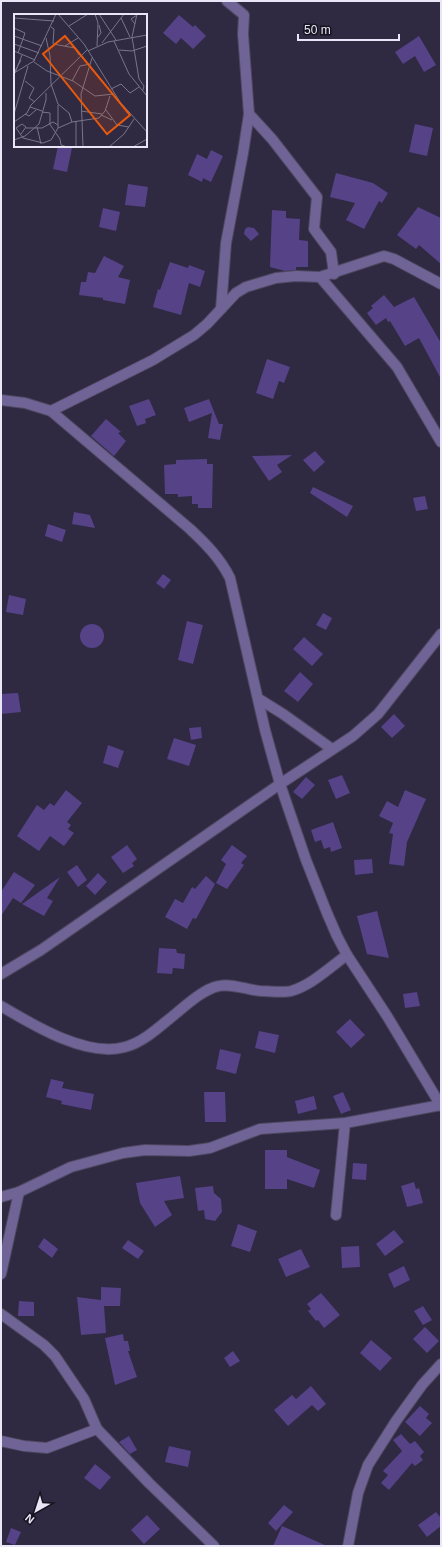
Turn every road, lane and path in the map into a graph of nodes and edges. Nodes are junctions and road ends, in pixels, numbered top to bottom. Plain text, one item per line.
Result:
1 (227, 1) edge
2 (249, 114) junction
3 (334, 274) junction
4 (320, 277) junction
5 (441, 284) edge
6 (221, 309) junction
7 (1, 400) edge
8 (51, 411) junction
9 (441, 442) edge
10 (441, 634) edge
11 (259, 700) junction
12 (332, 749) junction
13 (280, 784) junction
14 (347, 955) junction
15 (1, 974) edge
16 (1, 1006) edge
17 (441, 1105) edge
18 (345, 1123) junction
19 (19, 1192) junction
20 (1, 1197) edge
21 (336, 1216) dead end
22 (1, 1274) edge
23 (1, 1314) edge
24 (441, 1364) edge
25 (97, 1429) junction
26 (1, 1441) edge
27 (214, 1546) edge
28 (348, 1546) edge

1 - 2 street
2 - 3 street
2 - 6 street
3 - 4 street
3 - 5 street
4 - 6 street
4 - 9 street
6 - 8 street
7 - 8 street
8 - 11 street
10 - 12 street
11 - 12 street
11 - 13 street
12 - 13 street
13 - 14 street
13 - 15 street
14 - 16 street
14 - 17 street
17 - 18 street
18 - 19 street
18 - 21 street
19 - 20 street
19 - 22 street
23 - 25 street
24 - 28 street
25 - 26 street
25 - 27 street

